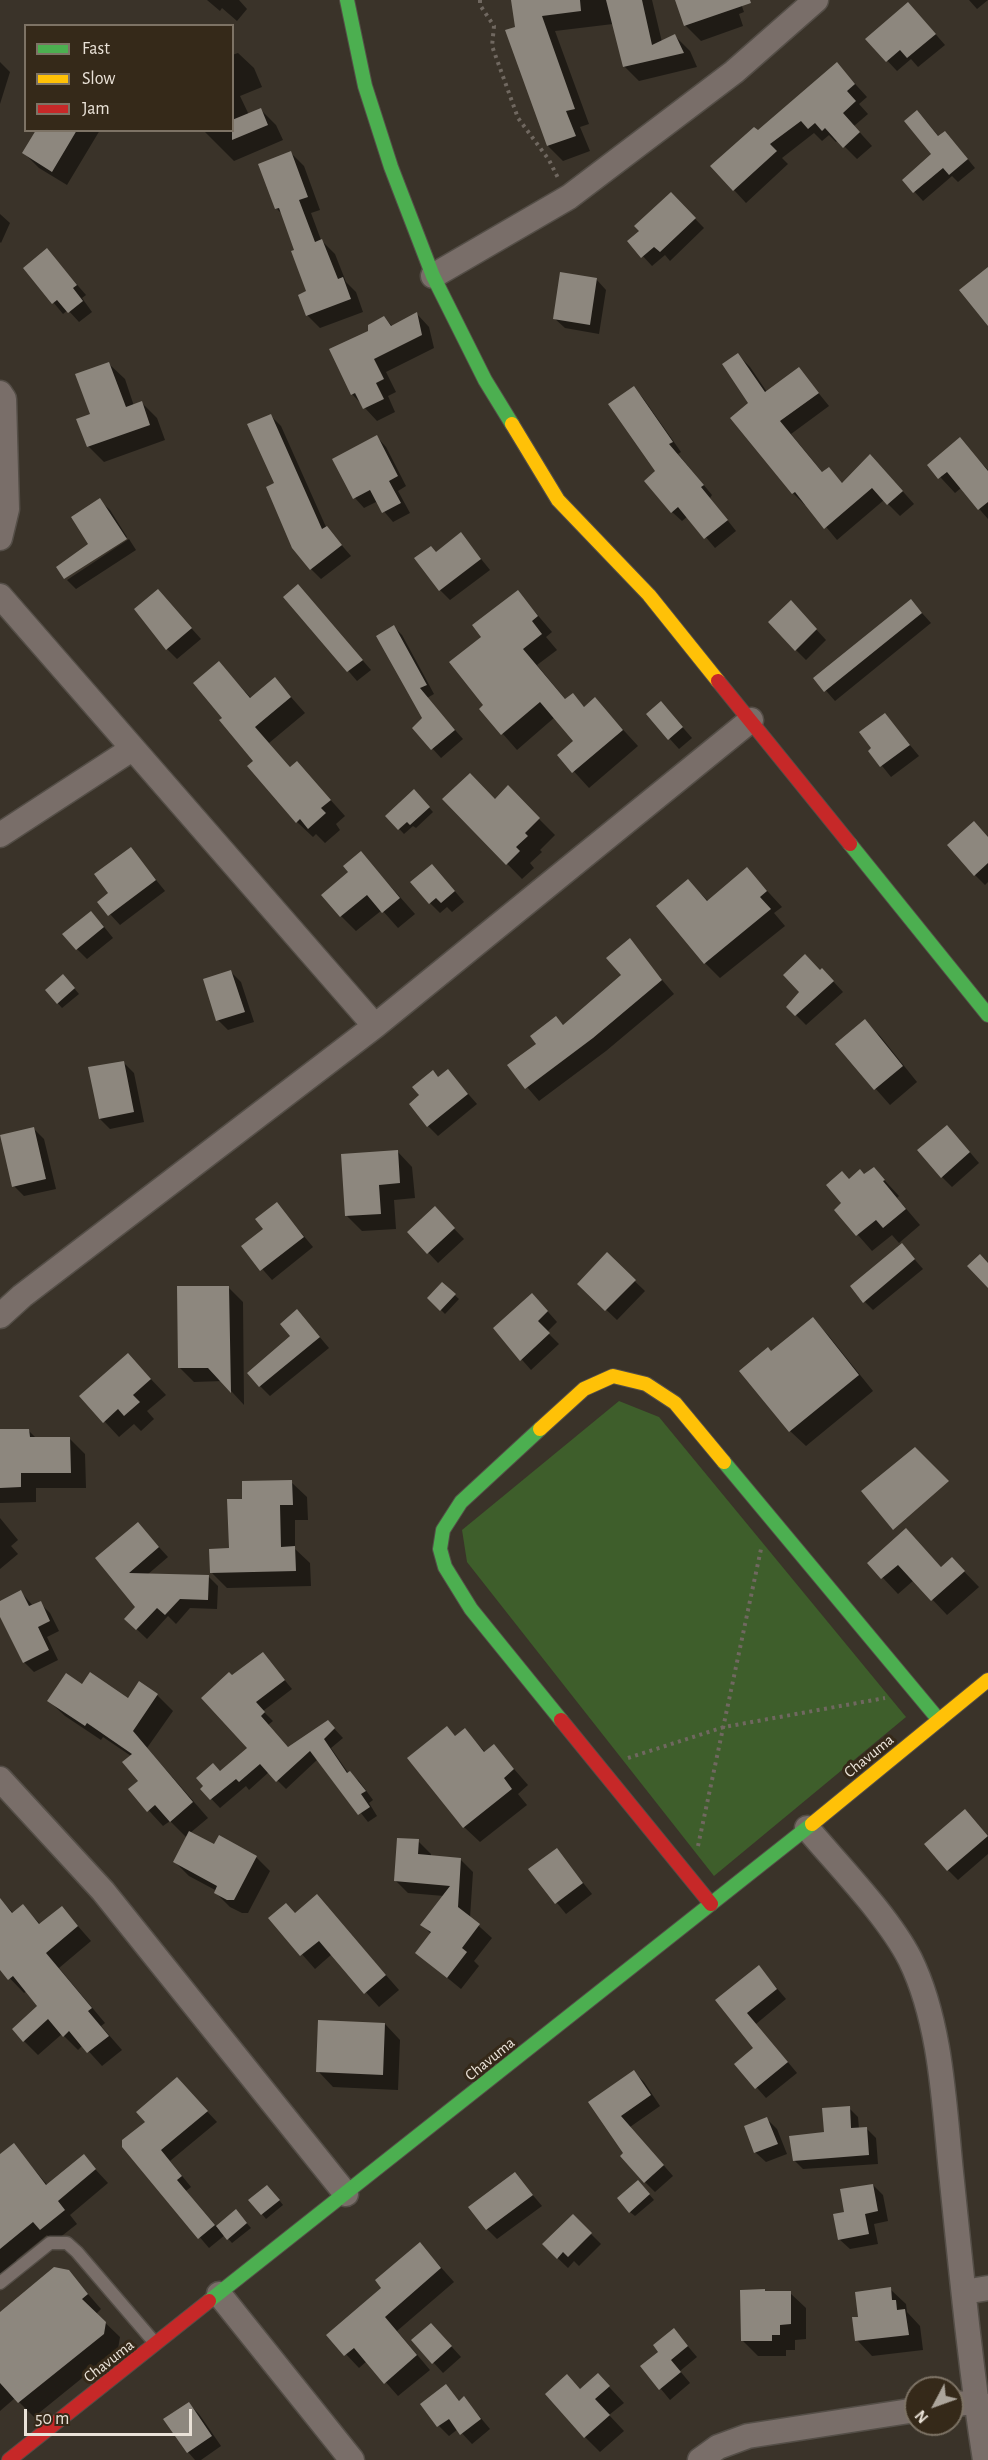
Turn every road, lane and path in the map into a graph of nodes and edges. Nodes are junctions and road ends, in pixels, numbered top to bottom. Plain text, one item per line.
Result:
1 (347, 0) edge
2 (480, 0) edge
3 (816, 0) edge
4 (569, 197) junction
5 (433, 276) junction
6 (0, 393) edge
7 (0, 538) edge
8 (0, 596) edge
9 (751, 720) junction
10 (132, 749) junction
11 (0, 835) edge
12 (988, 1015) edge
13 (375, 1026) junction
14 (0, 1316) edge
15 (768, 1515) junction
16 (988, 1680) edge
17 (916, 1692) junction
18 (939, 1720) junction
19 (724, 1727) junction
20 (600, 1767) junction
21 (0, 1779) edge
22 (807, 1828) junction
23 (691, 1880) junction
24 (711, 1904) junction
25 (346, 2194) junction
26 (0, 2283) edge
27 (988, 2288) edge
28 (964, 2292) junction
29 (219, 2294) junction
30 (157, 2345) junction
31 (978, 2401) junction
32 (964, 2403) edge
33 (904, 2412) edge
34 (985, 2451) edge
35 (9, 2460) edge
36 (352, 2460) edge
37 (700, 2460) edge

1 - 5 street
2 - 4 path
3 - 4 street
4 - 5 street
5 - 9 street
6 - 7 street
8 - 10 street
9 - 12 street
9 - 13 street
10 - 11 street
10 - 13 street
13 - 14 street
15 - 17 street
15 - 19 path
15 - 20 street
16 - 18 street, Chavuma
17 - 18 street
17 - 19 path
18 - 22 street, Chavuma
19 - 20 path
19 - 23 path
20 - 23 street
21 - 25 street
22 - 24 street, Chavuma
22 - 28 street
23 - 24 street
24 - 25 street, Chavuma
25 - 29 street, Chavuma
26 - 30 lane
27 - 28 street
28 - 31 street
29 - 30 street, Chavuma
29 - 36 street
30 - 35 street, Chavuma
31 - 32 street
31 - 34 street
33 - 37 street

